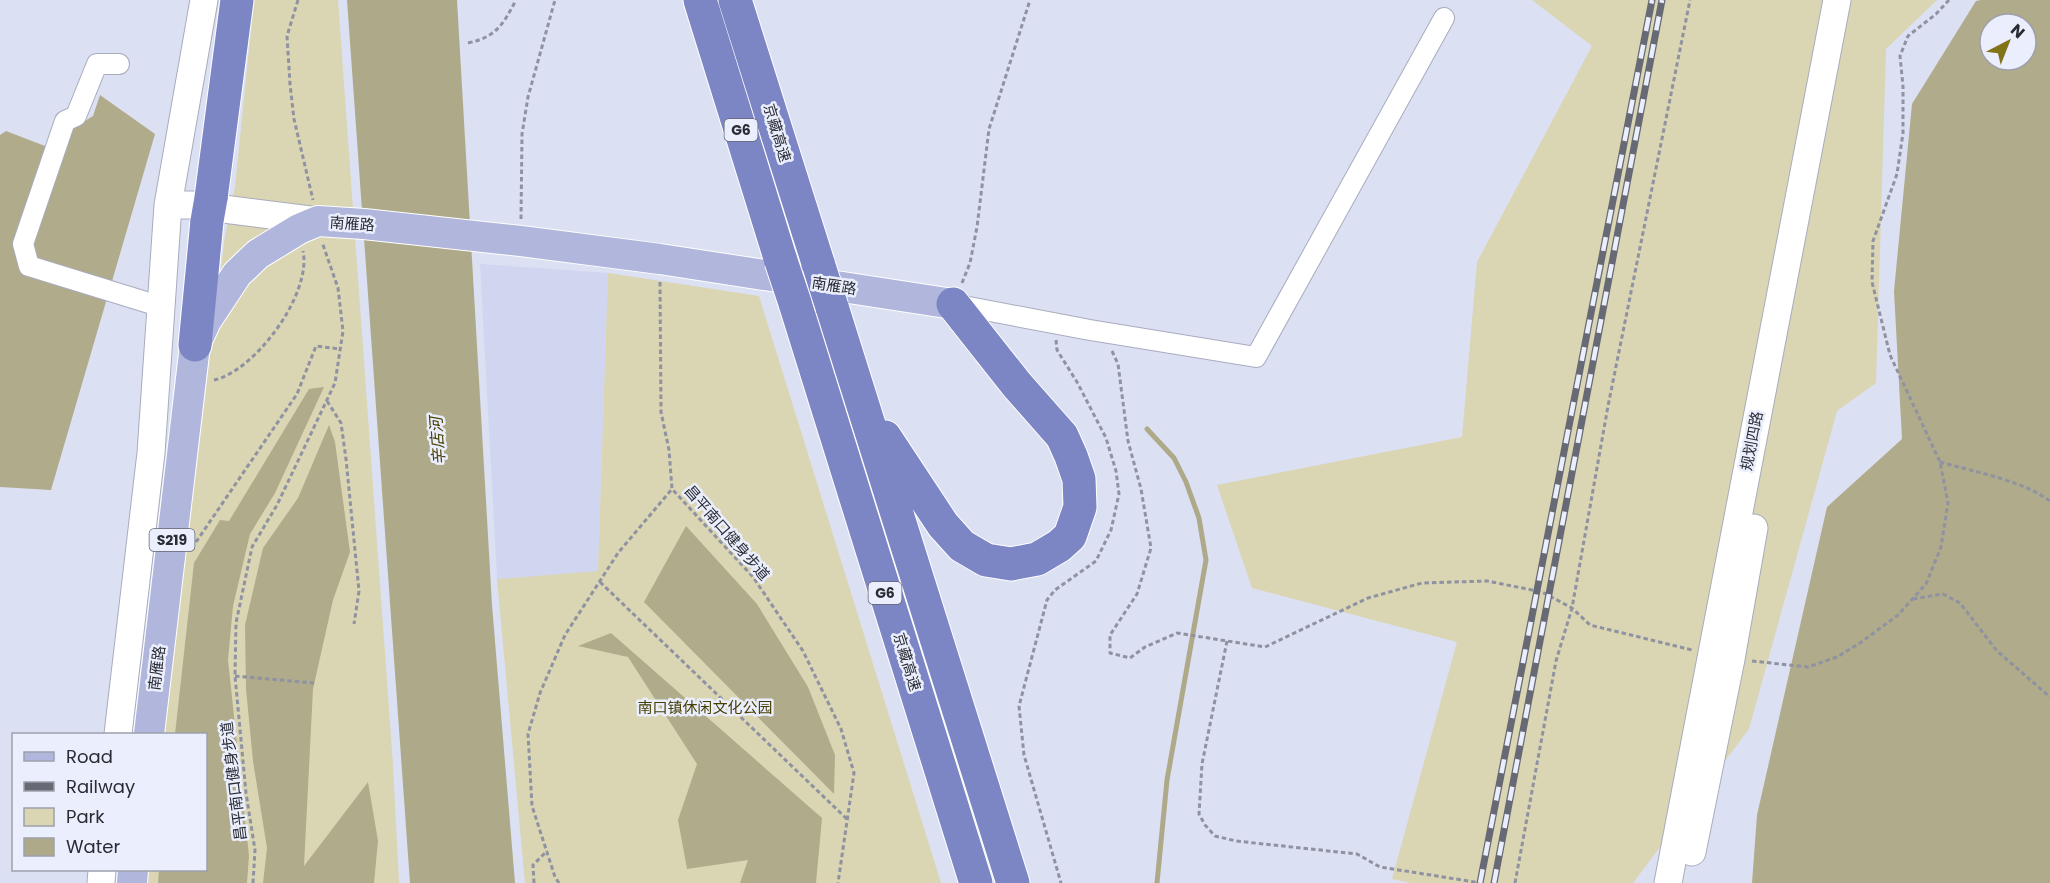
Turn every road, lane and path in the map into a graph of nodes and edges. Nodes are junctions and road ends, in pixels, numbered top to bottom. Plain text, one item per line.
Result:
1 (204, 0) edge
2 (237, 0) edge
3 (298, 0) edge
4 (516, 0) edge
5 (555, 0) edge
6 (700, 0) edge
7 (735, 0) edge
8 (1030, 0) edge
9 (1690, 0) edge
10 (1837, 0) edge
11 (1854, 0) edge
12 (1949, 0) edge
13 (1444, 18) dead end
14 (468, 43) dead end
15 (119, 64) dead end
16 (168, 205) junction
17 (309, 225) junction
18 (521, 241) junction
19 (660, 259) junction
20 (953, 304) junction
21 (162, 307) junction
22 (1054, 323) junction
23 (1103, 332) junction
24 (195, 345) junction
25 (340, 349) junction
26 (190, 386) junction
27 (859, 394) junction
28 (327, 401) junction
29 (1940, 462) junction
30 (672, 489) junction
31 (2050, 501) edge
32 (194, 545) dead end
33 (600, 582) junction
34 (1912, 600) junction
35 (1572, 608) junction
36 (354, 624) dead end
37 (1227, 641) junction
38 (1721, 657) junction
39 (236, 676) junction
40 (314, 683) dead end
41 (2050, 697) edge
42 (118, 733) edge
43 (149, 733) edge
44 (849, 821) junction
45 (547, 851) junction
46 (253, 883) edge
47 (534, 883) edge
48 (559, 883) edge
49 (838, 883) edge
50 (976, 883) edge
51 (1014, 883) edge
52 (1061, 883) edge
53 (1481, 883) edge
54 (1515, 883) edge
55 (1668, 883) edge
56 (1686, 883) edge

1 - 16 main road
2 - 24 highway
3 - 17 path, 昌平南口健身步道
4 - 14 path
5 - 18 path
6 - 50 highway, 京藏高速 / G6, bridge
7 - 27 highway, 京藏高速 / G6, bridge
8 - 20 path
9 - 35 path
10 - 38 main road, 规划四路
11 - 38 main road, 规划四路
12 - 29 path
13 - 23 street
15 - 21 street
16 - 17 main road
16 - 21 main road
17 - 18 main road, 南雁路
17 - 24 main road, 南雁路
17 - 25 path, 昌平南口健身步道
17 - 26 path
18 - 19 main road, 南雁路
19 - 20 main road, 南雁路
19 - 30 path, 昌平南口健身步道
20 - 22 street
20 - 27 highway
21 - 42 main road
22 - 23 street
22 - 52 path
23 - 37 path
24 - 26 main road, 南雁路 / S219
25 - 28 path, 昌平南口健身步道
25 - 32 path
26 - 43 main road, 南雁路 / S219
27 - 51 highway, G6
28 - 36 path
28 - 39 path, 昌平南口健身步道
29 - 31 path
29 - 34 path
30 - 33 path, 昌平南口健身步道
30 - 44 path, 昌平南口健身步道
33 - 44 path
33 - 45 path, 昌平南口健身步道
34 - 38 path
34 - 41 path
35 - 37 path
35 - 38 path
35 - 54 path
37 - 53 path
38 - 55 main road, 规划四路
38 - 56 main road, 规划四路
39 - 40 path
39 - 46 path, 昌平南口健身步道
44 - 49 path, 昌平南口健身步道
45 - 47 path
45 - 48 path, 昌平南口健身步道

